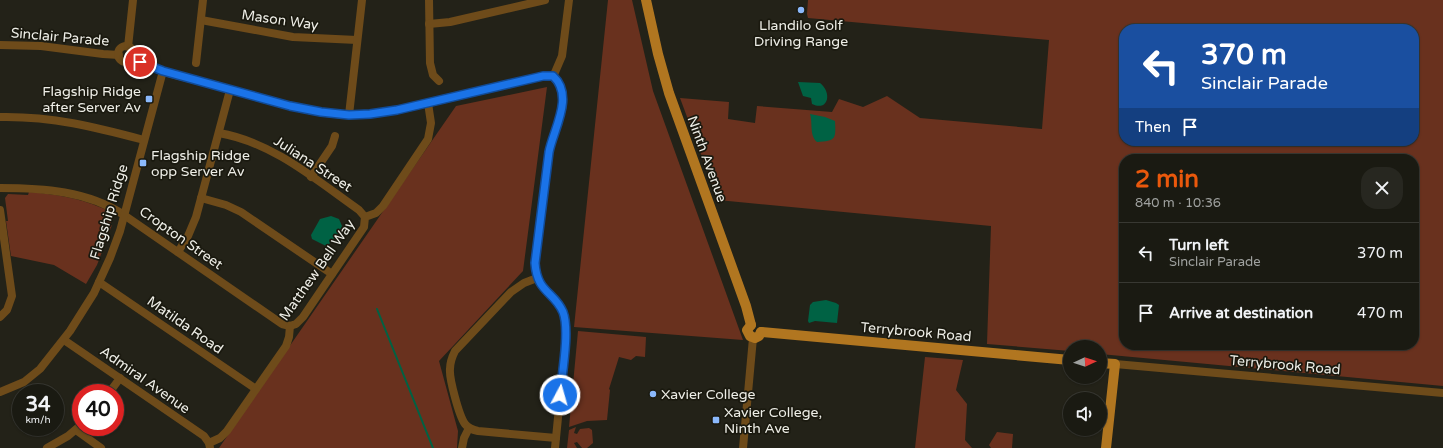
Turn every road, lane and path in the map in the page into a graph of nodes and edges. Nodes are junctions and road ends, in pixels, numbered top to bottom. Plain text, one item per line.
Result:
1 (133, 0) edge
2 (203, 0) edge
3 (362, 0) edge
4 (429, 0) edge
5 (545, 0) edge
6 (569, 0) edge
7 (646, 0) edge
8 (201, 20) junction
9 (429, 24) junction
10 (357, 40) junction
11 (0, 45) edge
12 (128, 47) junction
13 (119, 55) junction
14 (133, 58) junction
15 (196, 63) dead end
16 (163, 71) junction
17 (553, 76) junction
18 (439, 81) dead end
19 (230, 90) junction
20 (428, 103) junction
21 (349, 115) junction
22 (0, 117) edge
23 (219, 133) junction
24 (335, 136) dead end
25 (144, 140) junction
26 (311, 176) junction
27 (0, 188) edge
28 (201, 198) junction
29 (0, 210) edge
30 (124, 215) junction
31 (365, 217) junction
32 (3, 252) edge
33 (178, 252) junction
34 (332, 274) junction
35 (537, 278) junction
36 (99, 282) junction
37 (0, 317) edge
38 (290, 326) junction
39 (757, 335) junction
40 (64, 340) junction
41 (1063, 359) edge
42 (1107, 363) edge
43 (1115, 364) junction
44 (120, 378) junction
45 (116, 384) edge
46 (256, 389) junction
47 (0, 392) edge
48 (1443, 393) edge
49 (469, 428) junction
50 (72, 432) edge
51 (88, 436) edge
52 (556, 438) junction
53 (209, 446) edge
54 (47, 448) edge
55 (101, 448) edge
56 (462, 448) edge
57 (555, 448) edge
58 (743, 448) edge
59 (1106, 448) edge

1 - 12 street
2 - 8 street
3 - 10 street
4 - 9 street
5 - 9 street
6 - 17 street
7 - 39 main road, Ninth Avenue
8 - 10 street, Mason Way
8 - 15 street
9 - 18 street
10 - 21 street
11 - 13 street, Sinclair Parade
12 - 13 street
12 - 14 street
13 - 14 street
14 - 16 street
16 - 19 street
16 - 25 street, Flagship Ridge
17 - 20 street
17 - 35 street
19 - 21 street
19 - 23 street
20 - 21 street
20 - 31 street, Matthew Bell Way
22 - 25 street
23 - 26 street, Juliana Street
23 - 28 street
24 - 26 street
25 - 30 street, Flagship Ridge
26 - 31 street, Juliana Street
27 - 30 street, Cropton Street
28 - 33 street
28 - 34 street
29 - 32 street
30 - 33 street, Cropton Street
30 - 36 street, Flagship Ridge
31 - 34 street, Matthew Bell Way
32 - 37 street
33 - 38 street, Cropton Street
34 - 38 street, Matthew Bell Way
35 - 49 street
35 - 52 street
36 - 40 street, Flagship Ridge
36 - 46 street, Matilda Road
38 - 46 street, Matthew Bell Way
39 - 41 main road, Terrybrook Road
39 - 58 street
40 - 44 street, Admiral Avenue
40 - 47 street, Flagship Ridge
42 - 43 main road, Terrybrook Road
43 - 48 street, Terrybrook Road
43 - 59 main road
44 - 45 street
44 - 53 street, Admiral Avenue
46 - 53 street, Matthew Bell Way
49 - 52 street
49 - 56 street
50 - 54 street
51 - 55 street
52 - 57 street

